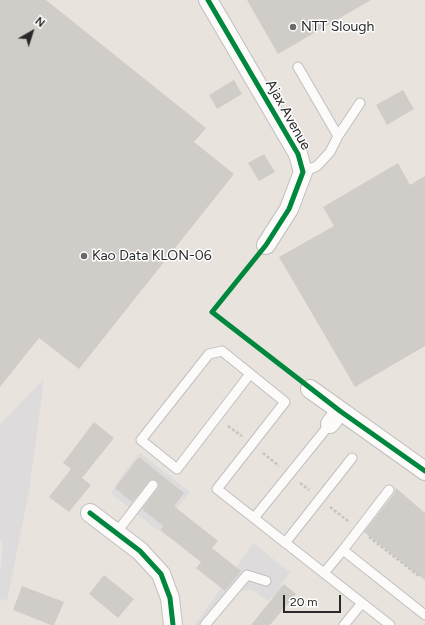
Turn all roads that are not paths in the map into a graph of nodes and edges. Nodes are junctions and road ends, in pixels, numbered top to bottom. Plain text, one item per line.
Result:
1 (208, 0) edge
2 (298, 67) dead end
3 (360, 103) dead end
4 (338, 136) junction
5 (303, 172) junction
6 (266, 245) dead end
7 (250, 374) junction
8 (310, 389) dead end
9 (335, 418) junction
10 (352, 458) dead end
11 (425, 471) edge
12 (153, 486) dead end
13 (389, 490) dead end
14 (90, 513) dead end
15 (254, 518) junction
16 (116, 533) junction
17 (285, 543) junction
18 (343, 550) junction
19 (324, 573) junction
20 (266, 581) dead end
21 (362, 603) junction
22 (425, 615) edge
23 (385, 623) edge
24 (173, 625) edge
25 (205, 625) edge
26 (344, 625) edge

1 - 5 street, Ajax Avenue
2 - 4 lane
3 - 4 lane
4 - 5 lane
5 - 6 street, Ajax Avenue
7 - 7 lane
7 - 15 lane
8 - 9 street
9 - 11 street
9 - 15 lane
10 - 17 lane
12 - 16 lane
13 - 18 lane
14 - 16 street
15 - 17 lane
16 - 24 street
17 - 19 lane
18 - 19 lane
18 - 22 lane
19 - 21 lane
20 - 25 lane
21 - 23 lane
21 - 26 lane

